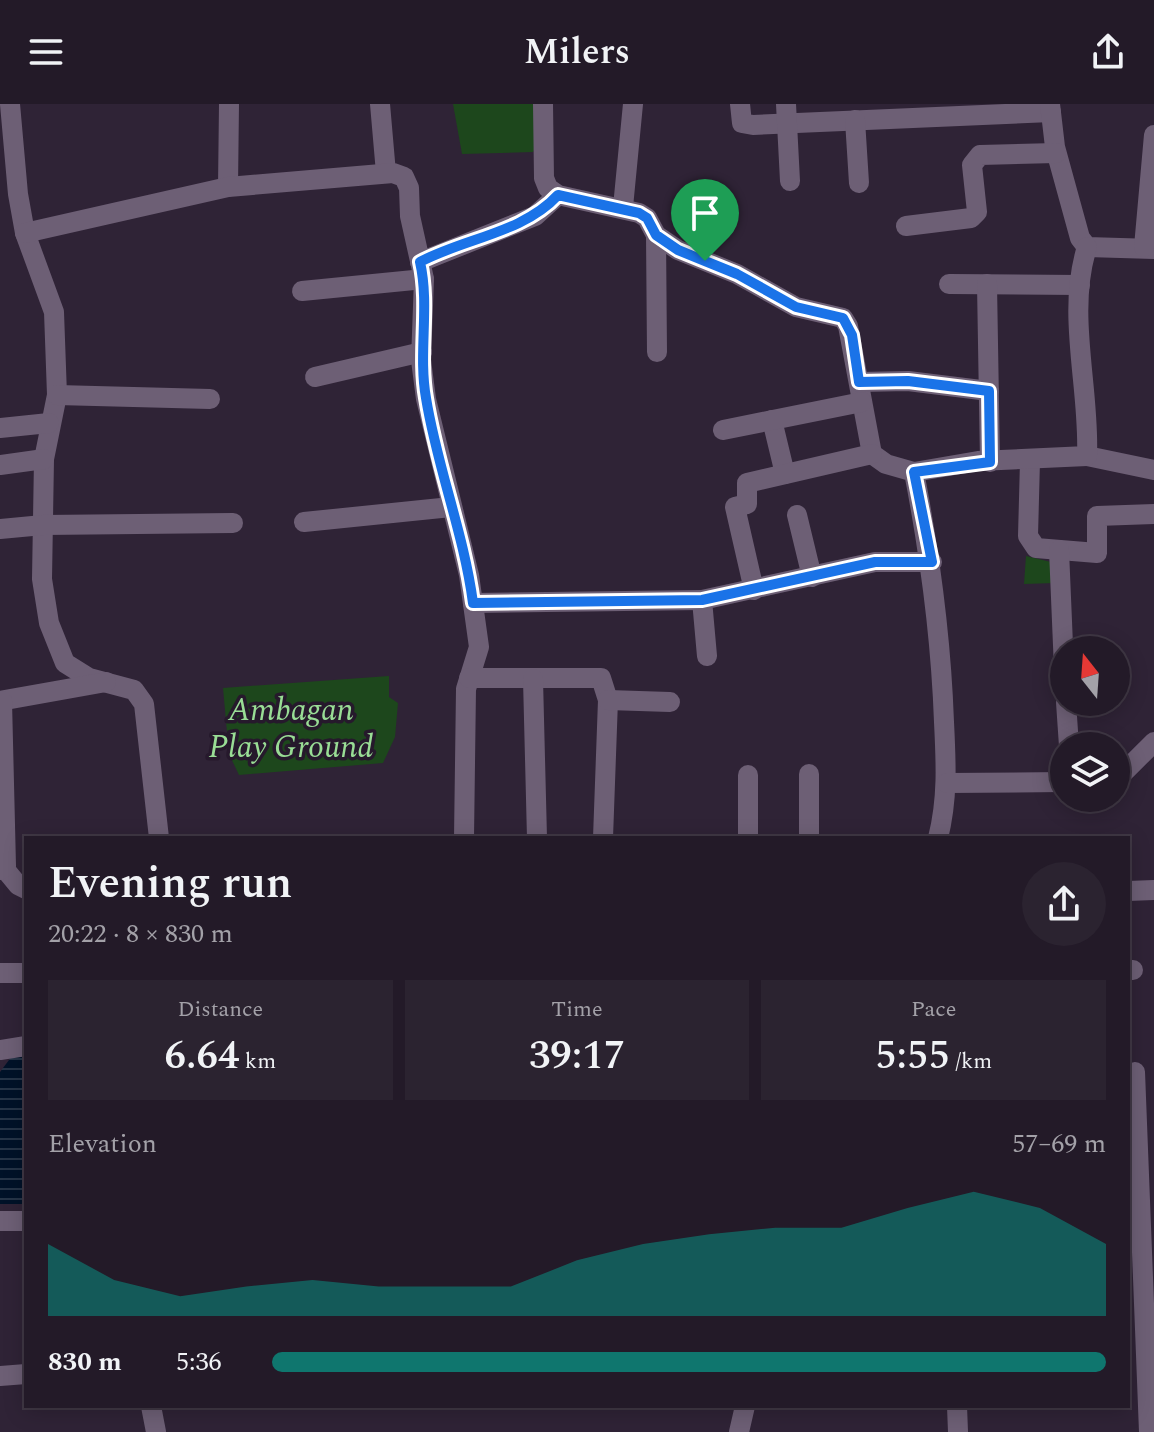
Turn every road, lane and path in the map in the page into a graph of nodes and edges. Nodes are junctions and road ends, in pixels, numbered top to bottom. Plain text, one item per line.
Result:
1 (10, 104) edge
2 (229, 104) edge
3 (380, 104) edge
4 (543, 104) edge
5 (633, 104) edge
6 (740, 104) edge
7 (1050, 108) edge
8 (786, 114) edge
9 (855, 120) junction
10 (1154, 135) edge
11 (1056, 153) junction
12 (386, 173) junction
13 (790, 181) dead end
14 (859, 183) dead end
15 (228, 187) junction
16 (558, 195) junction
17 (623, 207) junction
18 (906, 226) dead end
19 (25, 233) junction
20 (656, 235) junction
21 (1087, 247) junction
22 (1149, 248) edge
23 (422, 270) junction
24 (949, 284) dead end
25 (987, 284) junction
26 (1080, 285) junction
27 (302, 291) dead end
28 (422, 352) junction
29 (657, 352) dead end
30 (315, 377) dead end
31 (989, 391) junction
32 (860, 392) junction
33 (57, 395) junction
34 (210, 399) dead end
35 (772, 420) junction
36 (49, 423) junction
37 (0, 428) edge
38 (723, 430) dead end
39 (872, 454) junction
40 (1087, 456) junction
41 (44, 459) junction
42 (1030, 461) junction
43 (990, 462) junction
44 (0, 465) edge
45 (1154, 470) edge
46 (914, 472) junction
47 (785, 474) junction
48 (451, 507) junction
49 (1154, 514) edge
50 (797, 515) dead end
51 (304, 522) dead end
52 (233, 523) dead end
53 (43, 525) junction
54 (0, 529) edge
55 (1059, 550) junction
56 (932, 562) junction
57 (812, 577) junction
58 (754, 590) junction
59 (702, 600) junction
60 (473, 603) junction
61 (1063, 636) edge
62 (707, 656) dead end
63 (469, 678) junction
64 (533, 679) junction
65 (106, 682) junction
66 (608, 700) junction
67 (1, 701) edge
68 (670, 702) dead end
69 (1154, 742) edge
70 (1130, 766) edge
71 (809, 774) dead end
72 (748, 775) dead end
73 (1050, 782) edge
74 (947, 783) junction
75 (2, 797) edge
76 (159, 836) edge
77 (464, 836) edge
78 (537, 836) edge
79 (603, 836) edge
80 (748, 836) edge
81 (809, 836) edge
82 (938, 836) edge
83 (2, 869) edge
84 (24, 888) edge
85 (1154, 890) edge
86 (1130, 891) edge
87 (0, 973) edge
88 (24, 973) edge
89 (24, 1046) edge
90 (0, 1050) edge
91 (1139, 1072) edge
92 (1148, 1190) edge
93 (0, 1221) edge
94 (24, 1221) edge
95 (1136, 1289) edge
96 (1137, 1349) edge
97 (24, 1374) edge
98 (0, 1376) edge
99 (151, 1408) edge
100 (745, 1408) edge
101 (957, 1408) edge
102 (156, 1432) edge
103 (739, 1432) edge
104 (958, 1432) edge
105 (1149, 1432) edge

1 - 19 street
2 - 15 street
3 - 12 street
4 - 16 street
5 - 17 street
6 - 8 street
7 - 9 street
7 - 11 street
8 - 9 street
8 - 13 street
9 - 14 street
10 - 22 street
11 - 18 street
11 - 21 street
12 - 15 street
12 - 23 street
15 - 19 street
16 - 17 street
16 - 23 street
17 - 20 street
19 - 33 street
20 - 29 street
20 - 32 street
21 - 22 street
21 - 26 street
23 - 27 street
23 - 28 street
24 - 25 street
25 - 26 street
25 - 31 street
26 - 40 street
28 - 30 street
28 - 48 street
31 - 32 street
31 - 43 street
32 - 35 street
32 - 39 street
33 - 34 street
33 - 36 street
35 - 38 street
35 - 47 street
36 - 37 street
36 - 41 street
39 - 46 street
39 - 47 street
40 - 42 street
40 - 45 street
41 - 44 street
41 - 53 street
42 - 43 street
42 - 55 street
43 - 46 street
46 - 56 street
47 - 58 street
48 - 51 street
48 - 60 street
49 - 55 street
50 - 57 street
52 - 53 street
53 - 54 street
53 - 65 street
55 - 61 street
56 - 57 street
56 - 74 street
57 - 58 street
58 - 59 street
59 - 60 street
59 - 62 street
60 - 63 street
63 - 64 street
63 - 77 street
64 - 66 street
64 - 78 street
65 - 67 street
65 - 76 street
66 - 68 street
66 - 79 street
67 - 75 street
69 - 70 street
71 - 81 street
72 - 80 street
73 - 74 street
74 - 82 street
75 - 83 street
83 - 84 street
85 - 86 street
87 - 88 street
89 - 90 street
91 - 92 street
92 - 95 street
93 - 94 street
95 - 96 street
96 - 105 street
97 - 98 street
99 - 102 street
100 - 103 street
101 - 104 street

